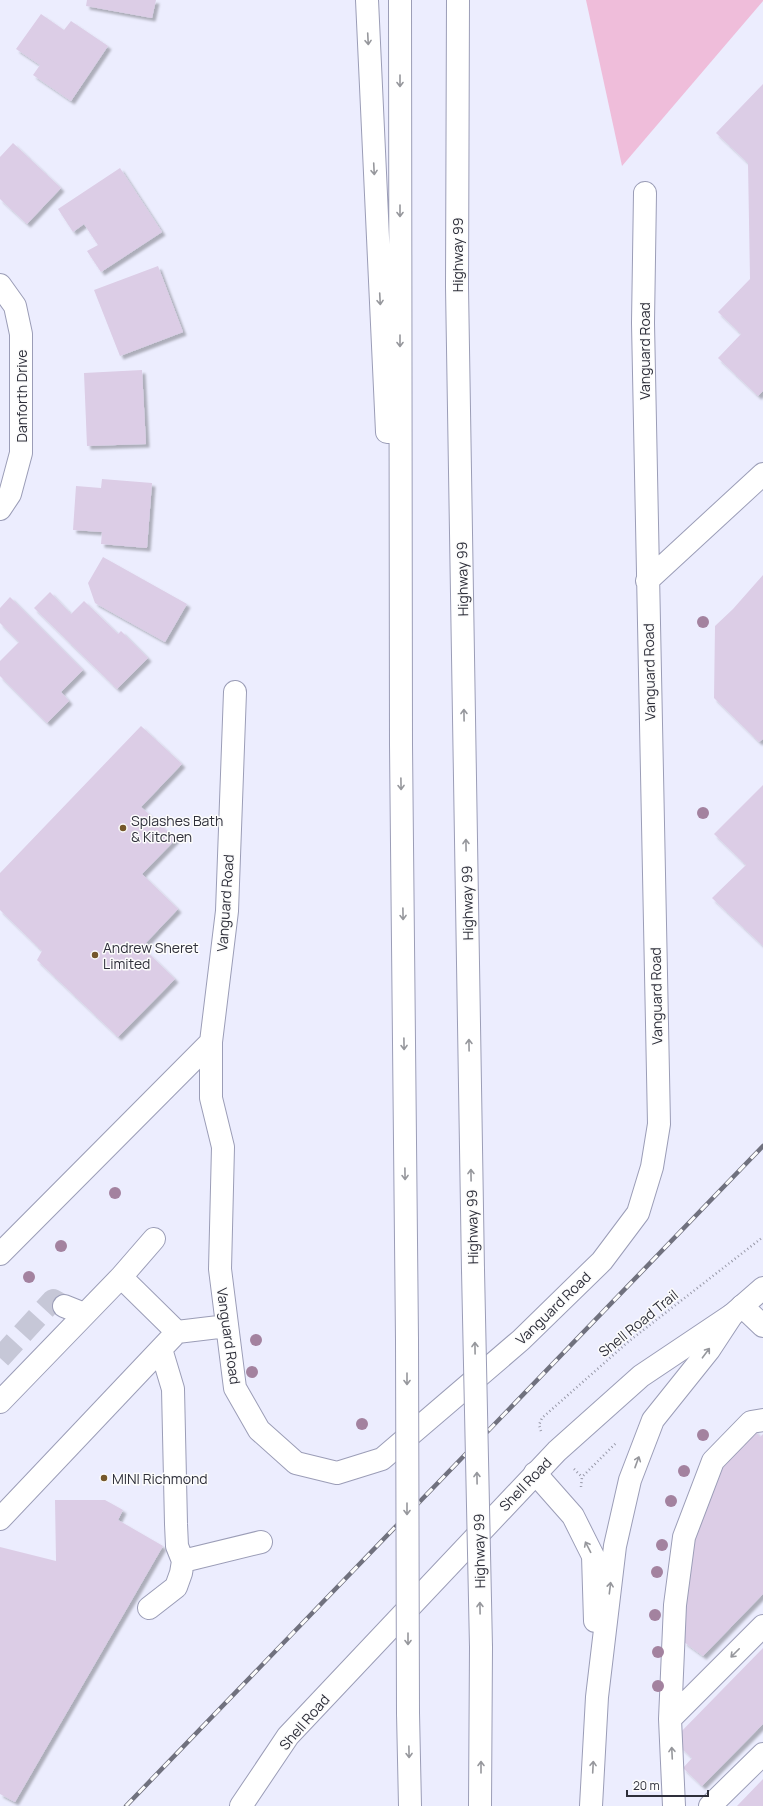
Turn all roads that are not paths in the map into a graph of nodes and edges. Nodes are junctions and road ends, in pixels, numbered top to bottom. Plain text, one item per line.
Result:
1 (366, 0) edge
2 (400, 0) edge
3 (458, 0) edge
4 (470, 0) edge
5 (645, 193) dead end
6 (0, 285) edge
7 (457, 287) junction
8 (763, 474) edge
9 (0, 508) edge
10 (647, 581) junction
11 (235, 692) dead end
12 (401, 745) junction
13 (211, 1042) junction
14 (154, 1239) dead end
15 (0, 1254) edge
16 (121, 1278) junction
17 (763, 1288) edge
18 (64, 1306) tunnel mouth
19 (737, 1310) junction
20 (84, 1314) junction
21 (228, 1326) junction
22 (763, 1326) edge
23 (177, 1332) junction
24 (161, 1349) junction
25 (0, 1402) edge
26 (763, 1420) edge
27 (535, 1473) junction
28 (0, 1519) edge
29 (261, 1542) dead end
30 (183, 1561) junction
31 (149, 1608) dead end
32 (763, 1626) edge
33 (597, 1697) junction
34 (670, 1719) junction
35 (763, 1754) edge
36 (241, 1806) edge
37 (410, 1806) edge
38 (480, 1806) edge
39 (590, 1806) edge
40 (674, 1806) edge
41 (710, 1806) edge

1 -> 12 main road
2 -> 12 main road
3 - 7 main road, Highway 99
4 - 7 main road
5 - 10 main road, Vanguard Road
6 - 9 main road, Danforth Drive
38 -> 7 main road, Highway 99, bridge
8 - 10 main road
10 - 21 main road, Vanguard Road
11 - 13 main road, Vanguard Road
12 -> 37 main road, bridge
13 - 15 main road
13 - 21 main road, Vanguard Road
14 - 16 main road
16 - 20 main road
16 - 23 main road
17 - 19 main road, Shell Road
18 - 20 main road
19 - 22 main road
19 - 27 main road, Shell Road
33 -> 19 main road
20 - 25 main road
21 - 23 main road
23 - 24 main road
24 - 28 main road
24 - 30 main road
26 - 34 main road
33 -> 27 main road
27 - 36 main road, Shell Road
29 - 30 main road
30 - 31 main road
32 -> 34 main road
39 -> 33 main road
40 -> 34 main road
35 - 41 main road

